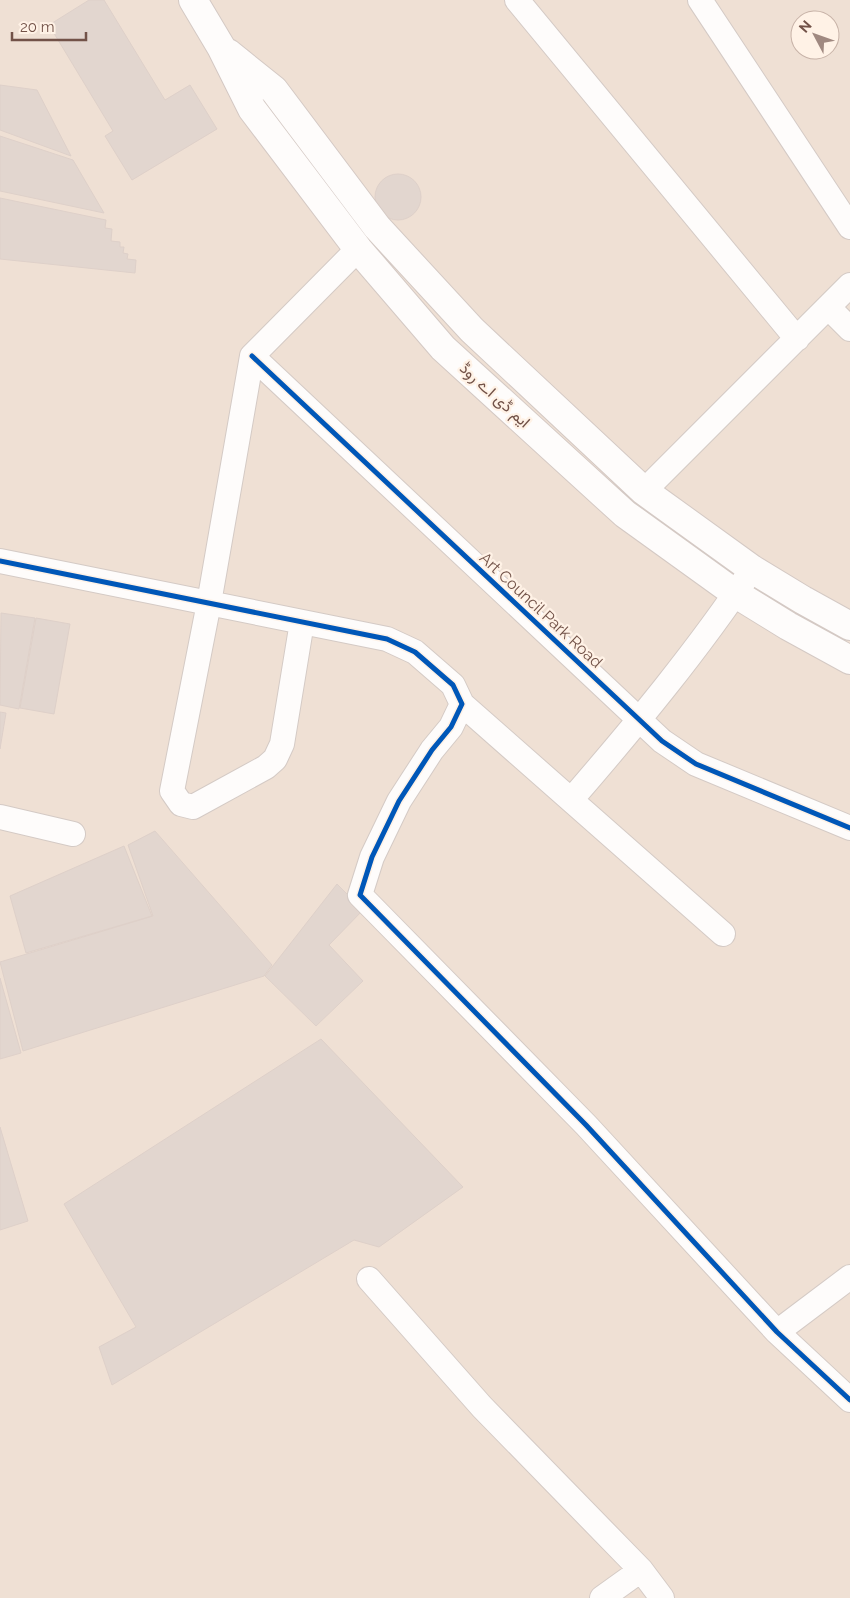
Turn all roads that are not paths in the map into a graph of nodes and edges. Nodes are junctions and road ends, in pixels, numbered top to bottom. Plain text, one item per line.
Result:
1 (194, 0) edge
2 (517, 0) edge
3 (700, 0) edge
4 (221, 47) junction
5 (850, 227) edge
6 (358, 249) junction
7 (850, 285) edge
8 (828, 307) junction
9 (850, 329) edge
10 (797, 339) junction
11 (252, 356) junction
12 (644, 491) junction
13 (0, 560) edge
14 (752, 569) junction
15 (736, 594) junction
16 (209, 603) junction
17 (302, 622) junction
18 (850, 626) edge
19 (850, 660) edge
20 (462, 704) junction
21 (640, 720) junction
22 (571, 800) junction
23 (0, 818) edge
24 (850, 828) edge
25 (73, 834) dead end
26 (723, 934) dead end
27 (850, 1277) edge
28 (369, 1279) dead end
29 (777, 1332) junction
30 (850, 1400) edge
31 (641, 1570) junction
32 (602, 1598) edge
33 (662, 1598) edge

1 - 4 main road, ایم ڈی اے روڈ
2 - 10 street
3 - 5 street
4 - 6 main road, ایم ڈی اے روڈ
4 - 12 main road, ایم ڈی اے روڈ
6 - 11 street
6 - 15 main road, ایم ڈی اے روڈ
7 - 8 street
8 - 9 street
8 - 10 street
10 - 12 street
11 - 16 street
11 - 21 street, Art Council Park Road
12 - 14 main road, ایم ڈی اے روڈ
13 - 16 street
14 - 15 street
14 - 18 main road, ایم ڈی اے روڈ
15 - 19 main road, ایم ڈی اے روڈ
15 - 21 street
16 - 17 street
16 - 17 street
17 - 20 street
20 - 22 street
20 - 29 street
21 - 22 street
21 - 24 street, Art Council Park Road
22 - 26 street
23 - 25 street
27 - 29 street
28 - 31 street
29 - 30 street
31 - 32 street
31 - 33 street

